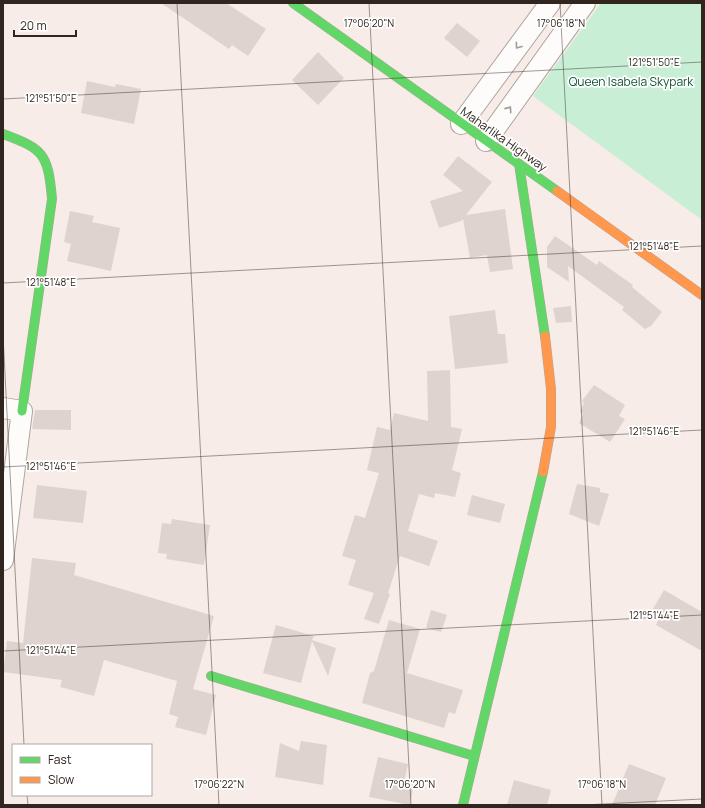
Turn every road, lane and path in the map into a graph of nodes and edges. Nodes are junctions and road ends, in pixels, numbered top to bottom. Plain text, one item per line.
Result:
1 (293, 3) edge
2 (550, 3) edge
3 (585, 3) edge
4 (461, 124) junction
5 (3, 134) edge
6 (486, 141) junction
7 (519, 164) junction
8 (702, 295) edge
9 (12, 410) edge
10 (3, 560) edge
11 (211, 676) dead end
12 (474, 756) junction
13 (463, 805) edge

1 - 4 main road, Maharlika Highway
2 -> 4 street
6 -> 3 street
4 - 6 main road, Maharlika Highway
5 - 9 main road
6 - 7 main road, Maharlika Highway
7 - 8 main road, Maharlika Highway
7 - 12 main road
9 - 10 street
11 - 12 main road
12 - 13 main road

